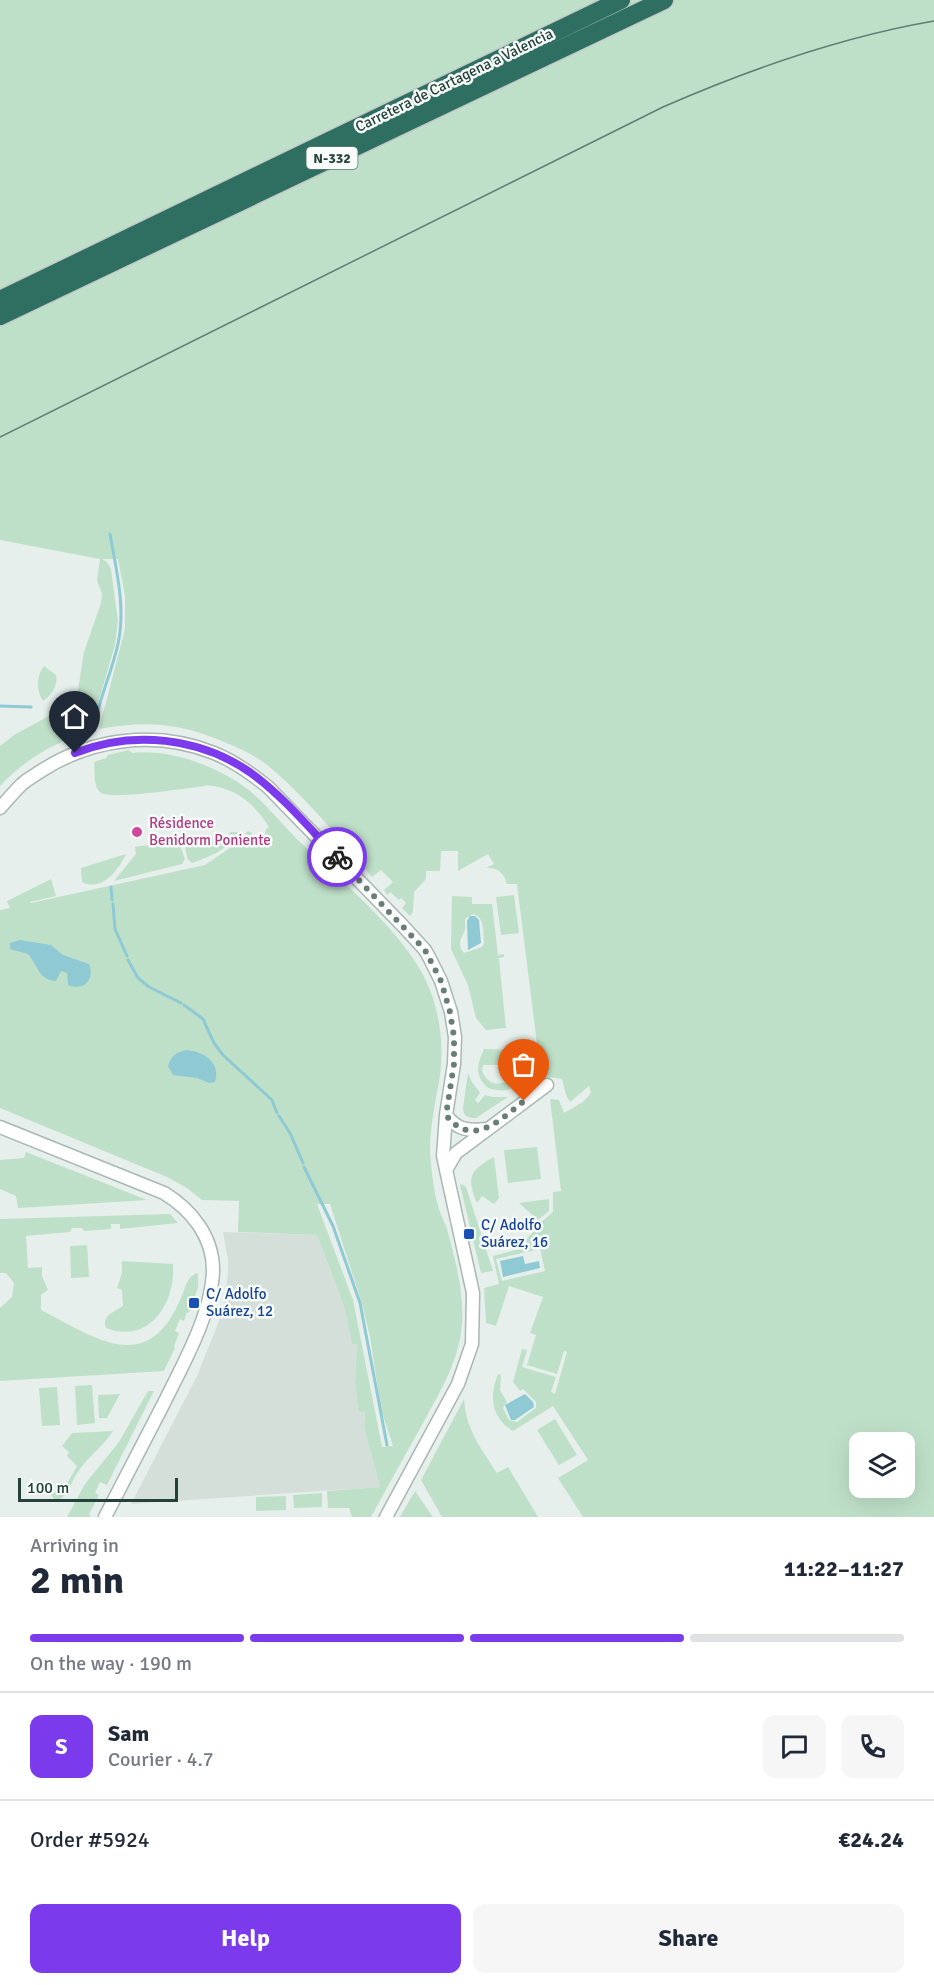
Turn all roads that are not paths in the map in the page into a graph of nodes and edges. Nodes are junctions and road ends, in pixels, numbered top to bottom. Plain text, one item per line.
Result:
1 (621, 0) edge
2 (664, 0) edge
3 (0, 300) edge
4 (0, 316) edge
5 (0, 808) edge
6 (547, 1084) dead end
7 (446, 1115) junction
8 (0, 1127) edge
9 (488, 1129) junction
10 (446, 1170) junction
11 (105, 1517) edge
12 (386, 1517) edge

1 - 3 highway, Carretera de Cartagena a Valencia / N-332
2 - 4 highway, Carretera de Cartagena a Valencia / N-332
5 - 7 street
6 - 9 street
7 - 9 street
7 - 10 street
8 - 11 street
9 - 10 street
10 - 12 street

